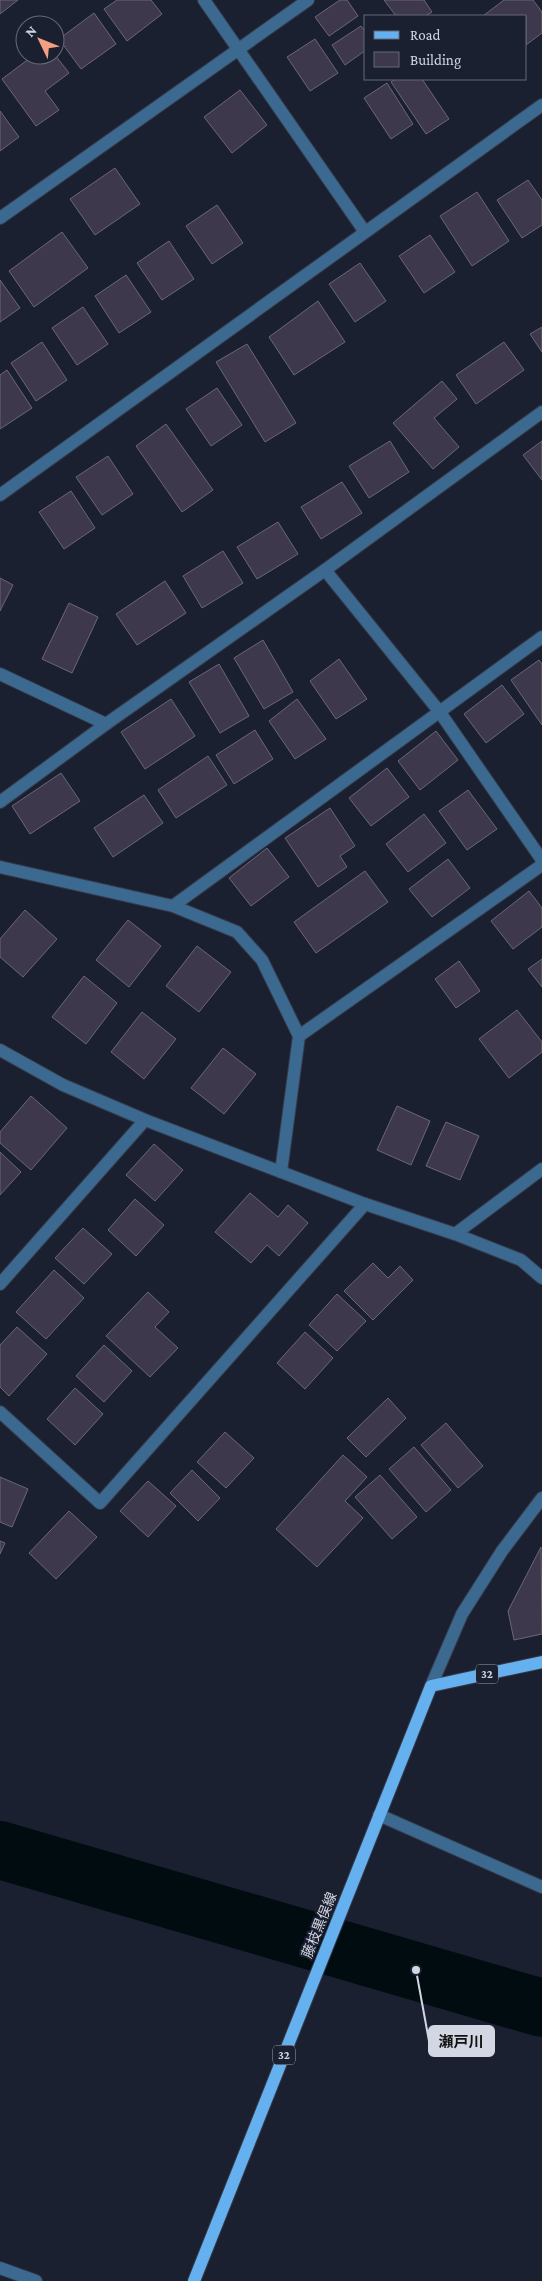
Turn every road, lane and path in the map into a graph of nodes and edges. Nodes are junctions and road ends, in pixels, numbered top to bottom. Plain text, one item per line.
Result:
1 (204, 0) edge
2 (308, 0) edge
3 (238, 50) junction
4 (542, 105) edge
5 (0, 218) edge
6 (365, 232) junction
7 (542, 412) edge
8 (0, 495) edge
9 (325, 570) junction
10 (542, 637) edge
11 (0, 674) edge
12 (439, 711) junction
13 (106, 724) junction
14 (0, 802) edge
15 (542, 860) edge
16 (542, 865) edge
17 (0, 867) edge
18 (173, 906) junction
19 (299, 1036) junction
20 (0, 1050) edge
21 (144, 1120) junction
22 (542, 1169) edge
23 (281, 1172) junction
24 (364, 1204) junction
25 (455, 1234) junction
26 (542, 1278) edge
27 (0, 1284) edge
28 (0, 1412) edge
29 (542, 1498) edge
30 (542, 1662) edge
31 (431, 1686) junction
32 (379, 1815) junction
33 (542, 1887) edge
34 (0, 2268) edge
35 (36, 2281) edge
36 (194, 2281) edge

1 - 3 street
2 - 3 street
3 - 5 street
3 - 6 street
4 - 6 street
6 - 8 street
7 - 9 street
9 - 12 street
9 - 13 street
10 - 12 street
11 - 13 street
12 - 15 street
12 - 18 street
13 - 14 street
16 - 19 street
17 - 18 street
18 - 19 street
19 - 23 street
20 - 21 street
21 - 23 street
21 - 27 street
22 - 25 street
23 - 24 street
24 - 25 street
24 - 28 street
25 - 26 street
29 - 31 street
30 - 31 main road, 32
31 - 32 main road, 藤枝黒俣線 / 32
32 - 33 street
32 - 36 main road, 藤枝黒俣線 / 32
34 - 35 street

